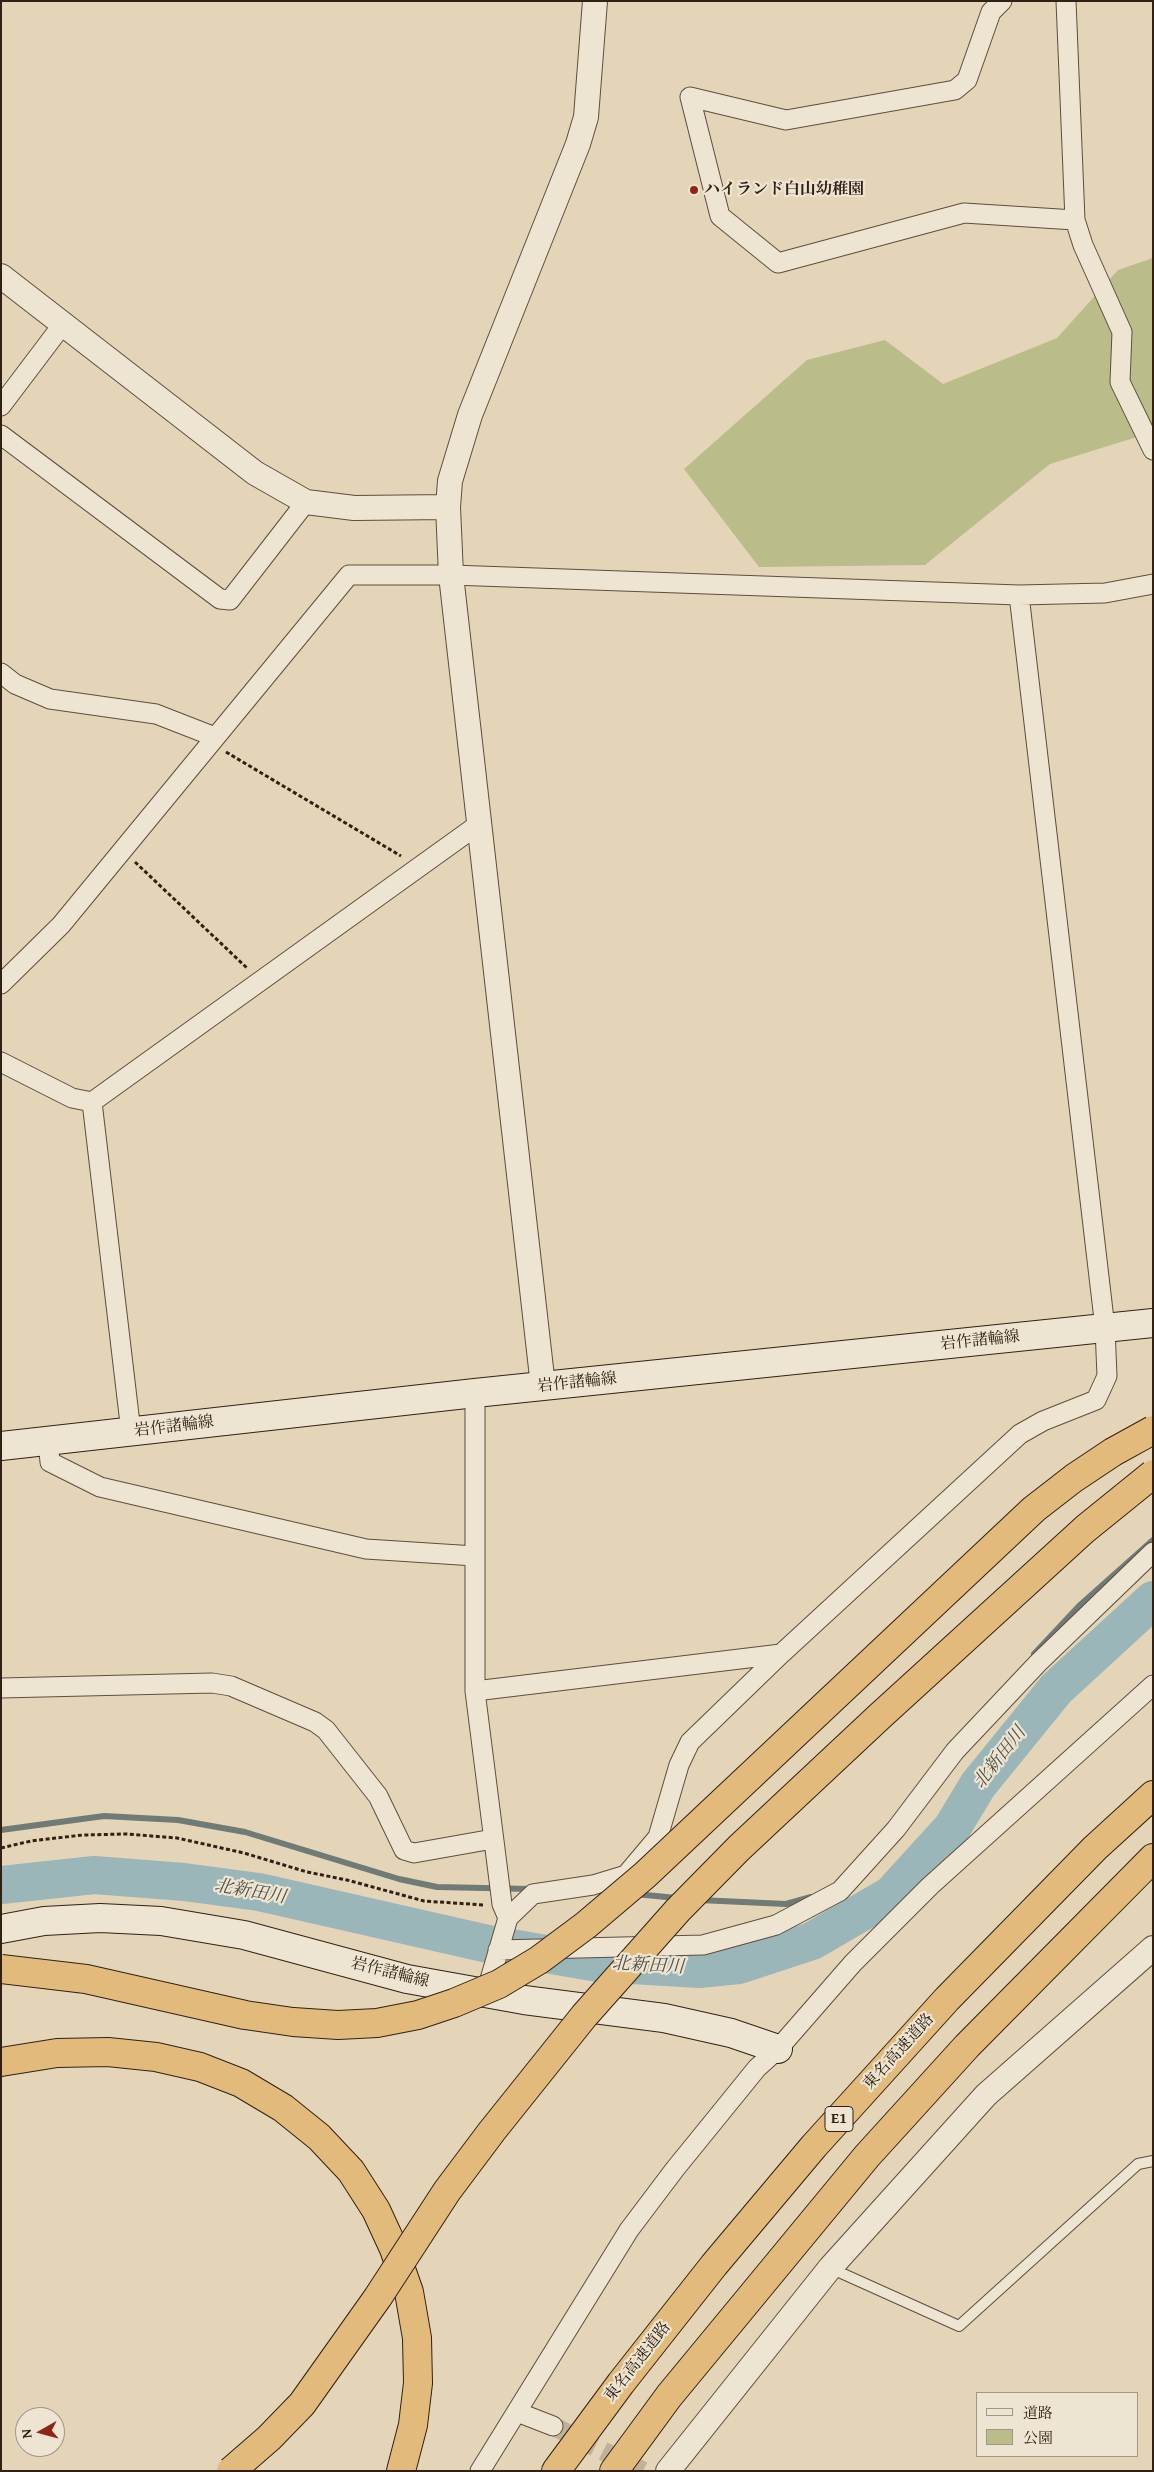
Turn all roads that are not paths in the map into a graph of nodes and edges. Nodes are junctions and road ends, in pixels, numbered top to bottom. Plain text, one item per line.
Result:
1 (596, 1) edge
2 (1002, 1) edge
3 (1066, 1) edge
4 (1075, 220) junction
5 (1, 276) edge
6 (63, 324) junction
7 (1, 406) edge
8 (1, 435) edge
9 (1153, 450) edge
10 (306, 502) junction
11 (448, 507) junction
12 (451, 575) junction
13 (1153, 584) edge
14 (1020, 595) junction
15 (1, 673) edge
16 (212, 740) junction
17 (479, 824) junction
18 (1, 984) edge
19 (1, 1062) edge
20 (92, 1102) junction
21 (1153, 1323) edge
22 (1105, 1328) junction
23 (543, 1386) junction
24 (474, 1392) junction
25 (1153, 1430) edge
26 (131, 1432) junction
27 (48, 1440) junction
28 (1, 1446) edge
29 (1153, 1474) edge
30 (1153, 1552) edge
31 (475, 1556) junction
32 (781, 1654) junction
33 (1153, 1686) edge
34 (1, 1688) edge
35 (475, 1691) junction
36 (1153, 1795) edge
37 (493, 1839) junction
38 (1153, 1858) edge
39 (506, 1914) junction
40 (1, 1929) edge
41 (1153, 1948) edge
42 (498, 1949) junction
43 (1, 1969) edge
44 (486, 1994) junction
45 (778, 2049) junction
46 (1, 2062) edge
47 (1153, 2161) edge
48 (830, 2268) junction
49 (517, 2412) junction
50 (553, 2426) tunnel mouth
51 (230, 2471) edge
52 (401, 2471) edge
53 (480, 2471) edge
54 (556, 2471) edge
55 (614, 2471) edge
56 (668, 2471) edge

1 - 11 street
2 - 4 street
3 - 4 street
4 - 9 street
5 - 6 street
6 - 7 street
6 - 10 street
8 - 10 street
10 - 11 street
11 - 12 street
12 - 14 street
12 - 16 street
12 - 17 street
13 - 14 street
14 - 22 street
15 - 16 street
16 - 18 street
17 - 20 street
17 - 23 street
19 - 20 street
20 - 26 street
21 - 22 main road, 岩作諸輪線
22 - 23 main road, 岩作諸輪線
22 - 32 street
23 - 24 main road, 岩作諸輪線
24 - 26 main road, 岩作諸輪線
24 - 31 street
25 - 43 highway, bridge
26 - 27 main road, 岩作諸輪線
27 - 28 main road, 岩作諸輪線
27 - 31 street
29 - 51 highway, bridge
30 - 42 street
31 - 35 street
32 - 35 street
32 - 39 street
33 - 45 street
34 - 37 street
35 - 37 street
36 - 54 highway, 東名高速道路 / E1
37 - 39 street
38 - 55 highway
39 - 42 street
40 - 44 main road, 岩作諸輪線
41 - 48 street
42 - 44 street
44 - 45 main road, 岩作諸輪線
45 - 49 street
46 - 52 highway
47 - 48 lane
48 - 56 street
49 - 50 street
49 - 53 street

